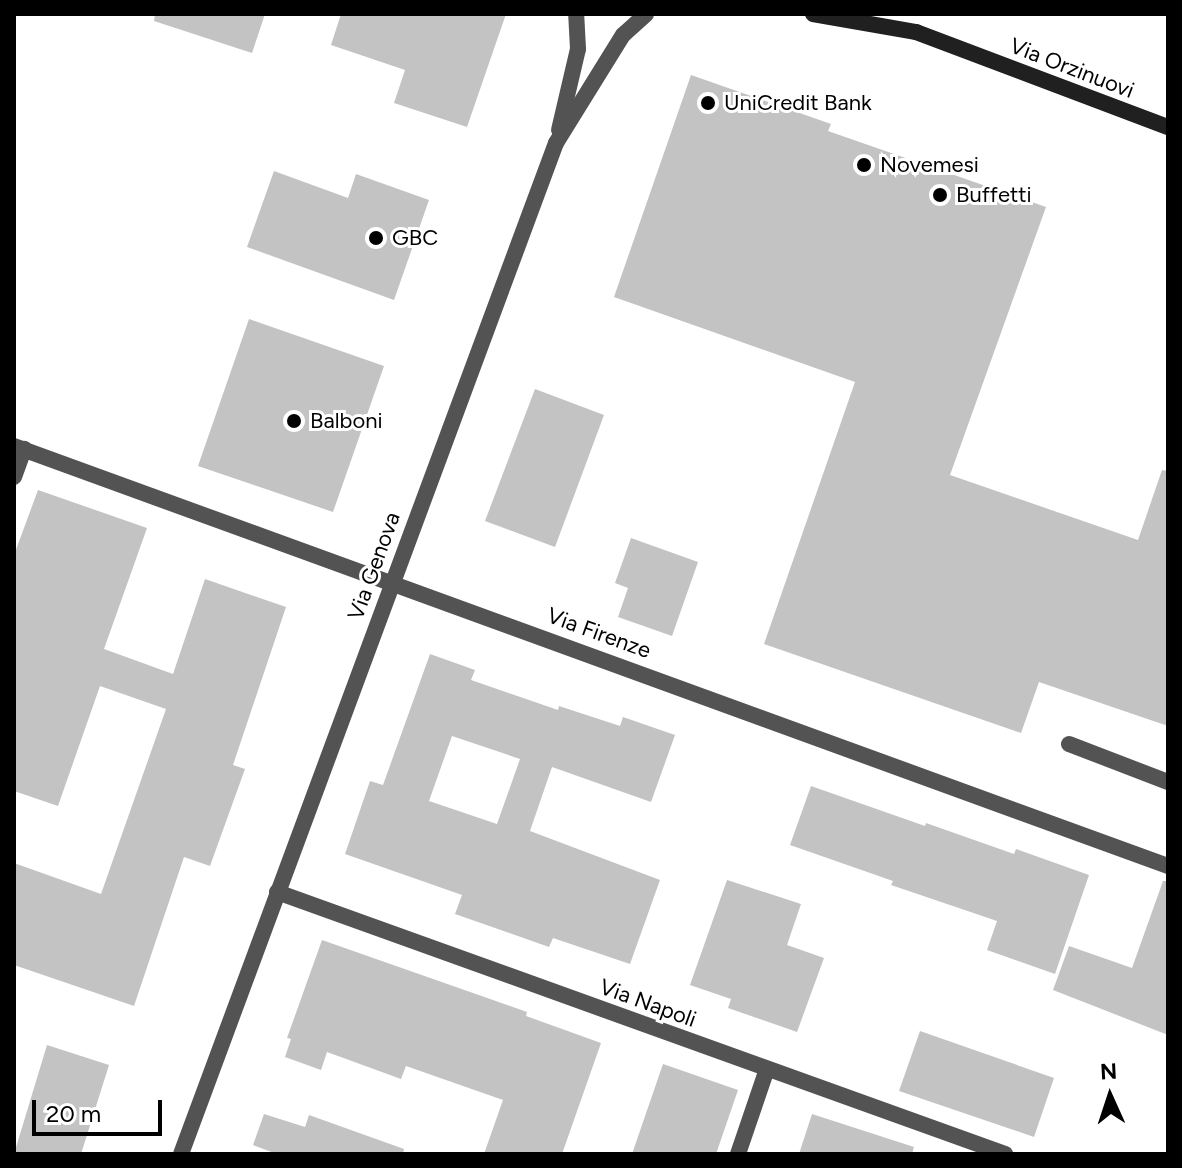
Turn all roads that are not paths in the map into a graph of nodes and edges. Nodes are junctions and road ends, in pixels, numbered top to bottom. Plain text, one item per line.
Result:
1 (576, 14) edge
2 (646, 14) edge
3 (813, 14) edge
4 (887, 14) edge
5 (916, 32) junction
6 (1168, 127) edge
7 (556, 143) junction
8 (19, 448) edge
9 (14, 477) edge
10 (392, 580) junction
11 (1069, 744) dead end
12 (1168, 782) edge
13 (1168, 866) edge
14 (277, 892) junction
15 (767, 1069) junction
16 (181, 1154) edge
17 (738, 1154) edge
18 (1005, 1154) edge

1 - 7 street
2 - 7 street, Via Genova
3 - 5 main road, Via Orzinuovi
4 - 5 main road, Via Orzinuovi
5 - 6 main road, Via Orzinuovi
7 - 10 street, Via Genova
8 - 9 street
8 - 10 street, Via Firenze
10 - 13 street, Via Firenze
10 - 14 street, Via Genova
11 - 12 street
14 - 15 street, Via Napoli
14 - 16 street, Via Genova
15 - 17 street
15 - 18 street, Via Napoli

